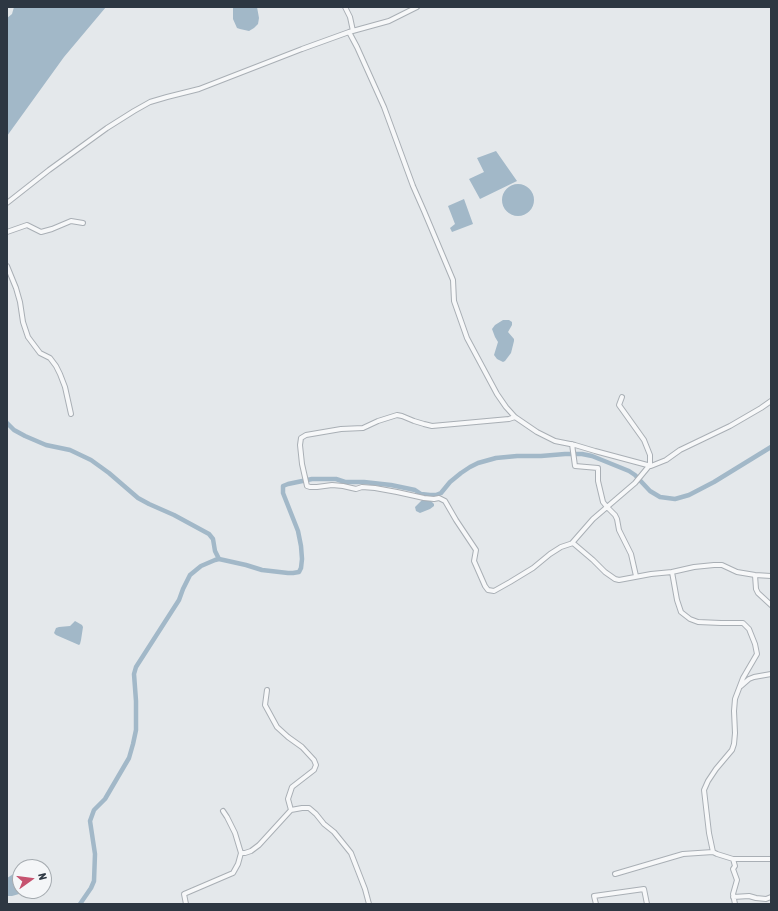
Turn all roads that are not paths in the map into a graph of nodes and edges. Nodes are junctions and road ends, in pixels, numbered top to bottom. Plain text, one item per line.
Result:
1 (345, 7) edge
2 (417, 7) edge
3 (351, 32) junction
4 (7, 202) edge
5 (83, 223) dead end
6 (7, 232) edge
7 (7, 266) edge
8 (622, 397) dead end
9 (771, 401) edge
10 (71, 414) dead end
11 (515, 417) junction
12 (572, 444) junction
13 (649, 466) junction
14 (607, 507) junction
15 (572, 543) junction
16 (672, 572) junction
17 (755, 575) junction
18 (636, 576) junction
19 (771, 576) edge
20 (771, 606) edge
21 (771, 674) edge
22 (740, 687) junction
23 (268, 690) dead end
24 (223, 810) dead end
25 (291, 810) junction
26 (713, 852) junction
27 (241, 853) junction
28 (771, 859) edge
29 (733, 860) junction
30 (615, 874) dead end
31 (733, 896) junction
32 (771, 897) edge
33 (186, 904) edge
34 (369, 904) edge
35 (596, 904) edge
36 (647, 904) edge
37 (735, 904) edge

1 - 3 street
2 - 3 street
3 - 4 street
3 - 11 street
5 - 6 street
7 - 10 street
8 - 13 street
9 - 13 street
11 - 12 street
11 - 15 street
12 - 13 street
12 - 14 street
13 - 14 street
14 - 15 street
14 - 18 street
15 - 18 street
16 - 17 street
16 - 18 street
16 - 22 street
17 - 19 street
17 - 20 street
21 - 22 street
22 - 26 street
23 - 25 street
24 - 27 street
25 - 27 street
25 - 34 street
26 - 29 street
26 - 30 street
27 - 33 street
28 - 29 street
29 - 31 street
31 - 32 street
31 - 37 street
35 - 36 street

